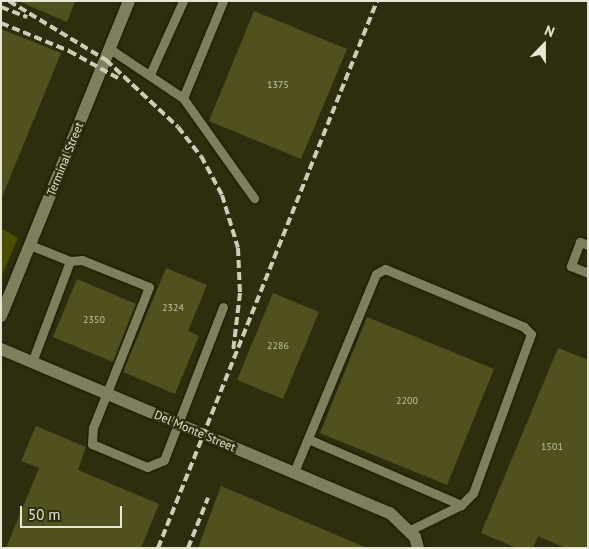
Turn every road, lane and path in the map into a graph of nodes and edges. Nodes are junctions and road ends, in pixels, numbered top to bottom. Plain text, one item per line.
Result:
1 (129, 1) edge
2 (183, 1) edge
3 (223, 1) edge
4 (110, 49) junction
5 (150, 72) junction
6 (183, 98) junction
7 (254, 198) dead end
8 (30, 245) junction
9 (588, 246) edge
10 (70, 261) junction
11 (588, 273) edge
12 (223, 307) dead end
13 (1, 316) edge
14 (1, 349) edge
15 (32, 362) junction
16 (107, 393) junction
17 (179, 424) junction
18 (308, 439) junction
19 (294, 472) junction
20 (461, 505) junction
21 (408, 530) junction
22 (418, 548) edge

1 - 4 street, Terminal Street
2 - 5 lane
3 - 6 lane
4 - 5 lane
4 - 8 street, Terminal Street
5 - 6 lane
6 - 7 lane
8 - 10 lane
8 - 13 street, Terminal Street
9 - 11 lane
10 - 15 lane
10 - 16 lane
12 - 17 lane
14 - 15 street, Del Monte Street
15 - 16 street, Del Monte Street
16 - 17 street, Del Monte Street
16 - 17 lane
17 - 19 street, Del Monte Street
18 - 19 lane
18 - 20 lane
18 - 20 lane
19 - 21 street, Del Monte Street
20 - 21 lane
21 - 22 street

